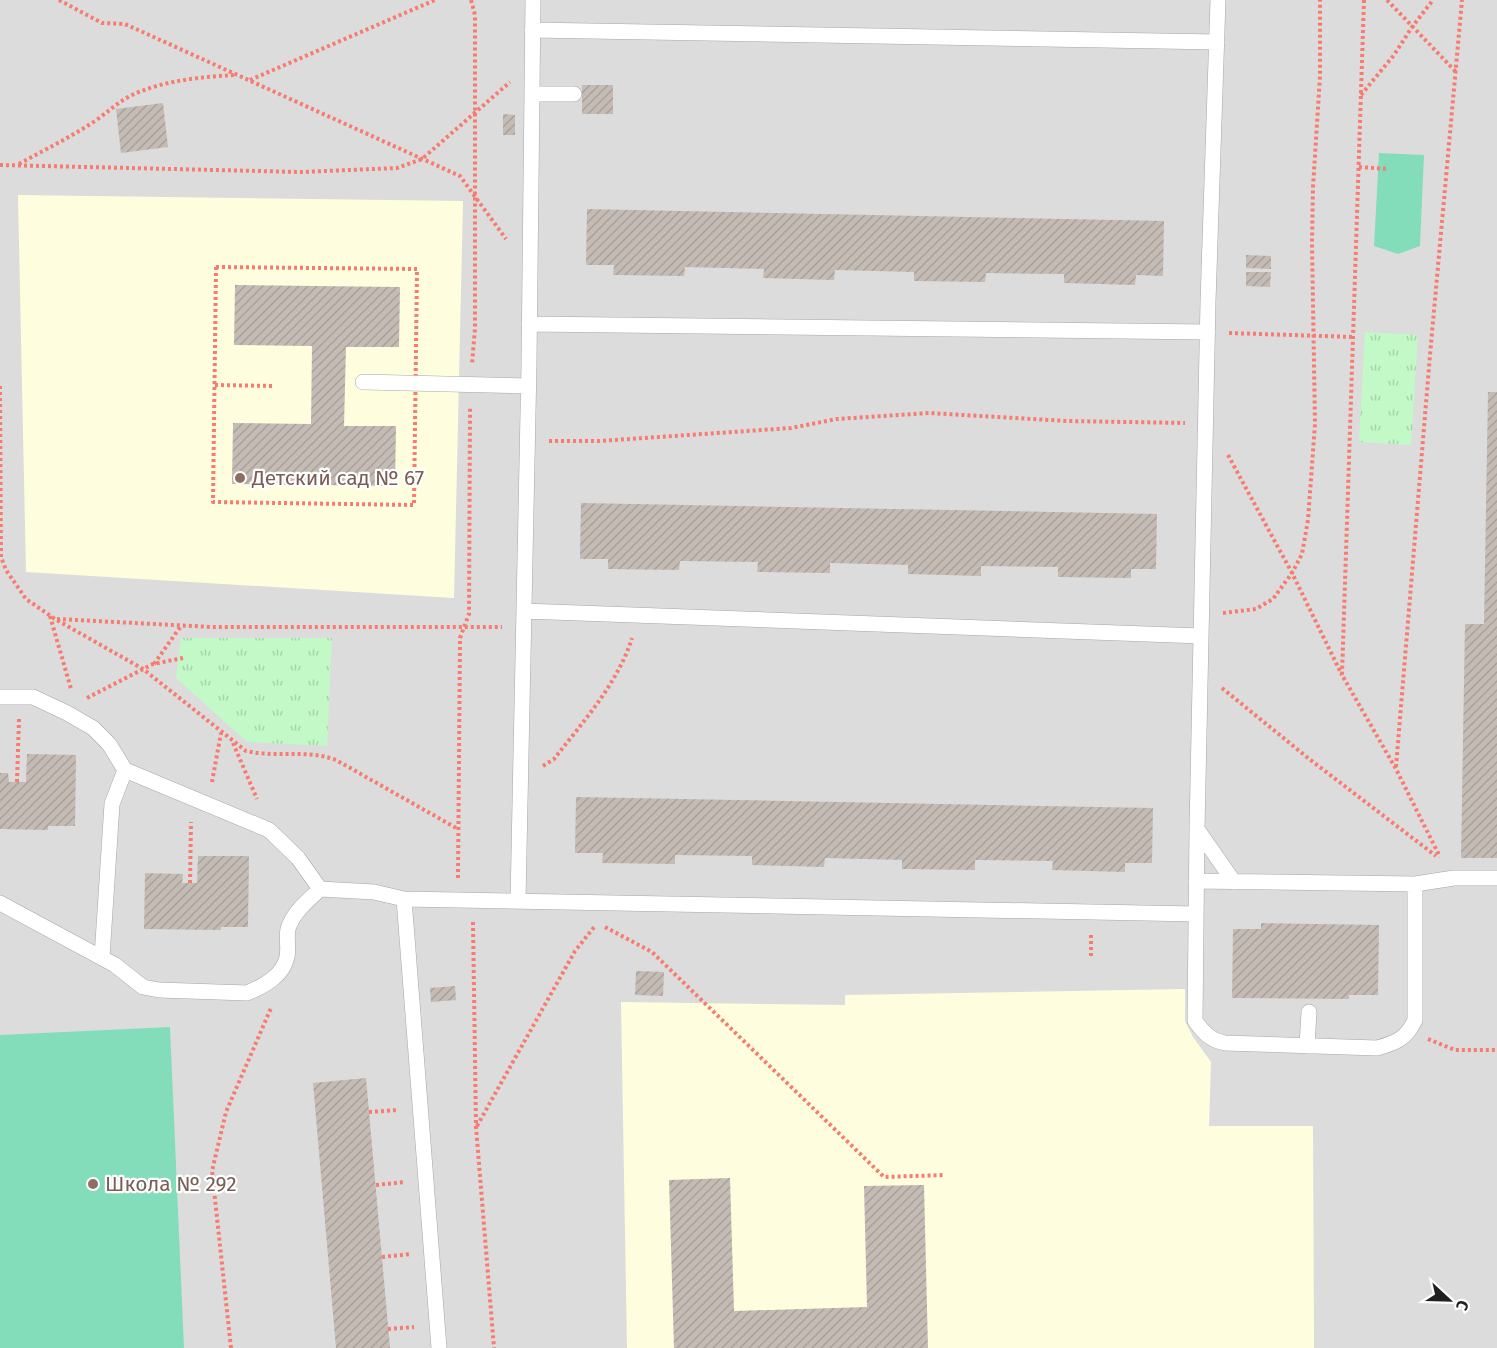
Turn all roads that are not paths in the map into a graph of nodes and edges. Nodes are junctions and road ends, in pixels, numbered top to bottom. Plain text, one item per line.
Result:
1 (533, 0) edge
2 (1218, 0) edge
3 (532, 30) junction
4 (1217, 42) junction
5 (532, 94) junction
6 (574, 94) dead end
7 (529, 324) junction
8 (1208, 332) junction
9 (363, 382) dead end
10 (528, 386) junction
11 (524, 611) junction
12 (1201, 636) junction
13 (0, 697) edge
14 (124, 770) junction
15 (1197, 829) junction
16 (1497, 878) edge
17 (1196, 881) junction
18 (1234, 882) junction
19 (1415, 884) junction
20 (320, 889) junction
21 (404, 899) junction
22 (518, 901) junction
23 (0, 903) edge
24 (1196, 914) junction
25 (102, 957) junction
26 (1309, 1012) dead end
27 (1308, 1046) junction
28 (439, 1348) edge

1 - 3 lane
2 - 4 lane
3 - 4 lane
3 - 5 lane
4 - 8 lane
5 - 6 lane
5 - 7 lane
7 - 8 lane
7 - 10 lane
8 - 12 lane
9 - 10 lane
10 - 11 lane
11 - 12 lane
11 - 22 lane
12 - 15 lane
13 - 14 lane
14 - 20 lane
14 - 25 lane
15 - 17 lane
15 - 18 lane
16 - 19 lane
17 - 18 lane
17 - 24 lane
18 - 19 lane
19 - 27 lane
20 - 21 lane
20 - 25 lane
21 - 22 lane
21 - 28 lane
22 - 24 lane
23 - 25 lane
24 - 27 lane
26 - 27 lane

